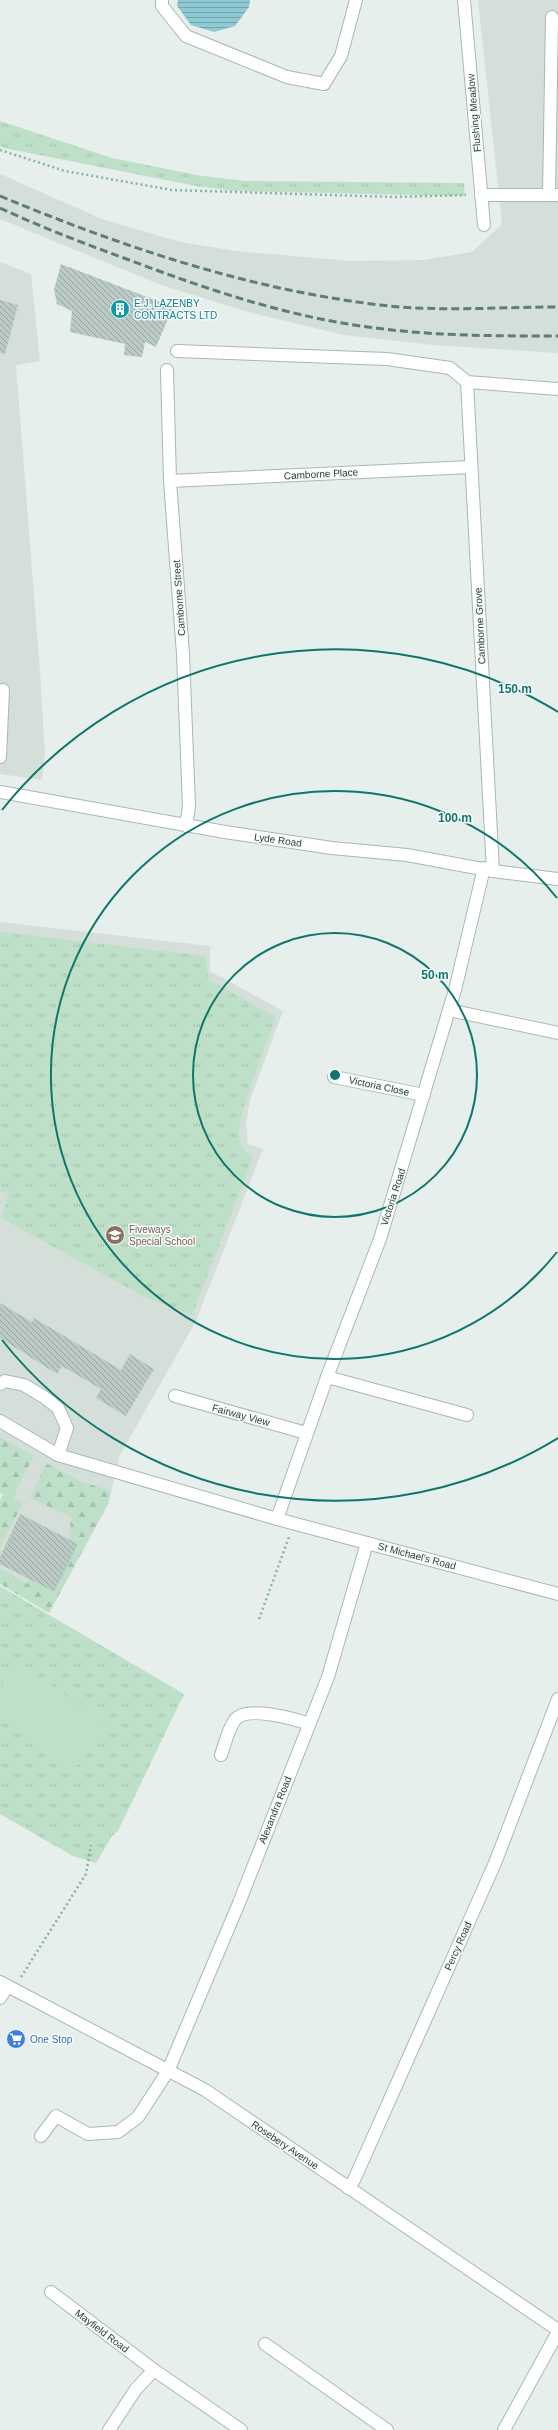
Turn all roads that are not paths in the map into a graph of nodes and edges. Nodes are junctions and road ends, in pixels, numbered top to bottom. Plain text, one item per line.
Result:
1 (162, 0) edge
2 (356, 0) edge
3 (464, 0) edge
4 (552, 17) dead end
5 (481, 195) junction
6 (553, 195) edge
7 (484, 225) dead end
8 (177, 351) dead end
9 (167, 370) dead end
10 (467, 382) junction
11 (558, 389) edge
12 (472, 468) junction
13 (170, 481) junction
14 (3, 690) dead end
15 (0, 757) edge
16 (0, 792) edge
17 (186, 826) junction
18 (489, 869) junction
19 (558, 879) edge
20 (449, 1010) junction
21 (558, 1033) edge
22 (334, 1077) dead end
23 (424, 1096) junction
24 (327, 1377) junction
25 (0, 1384) edge
26 (175, 1396) dead end
27 (467, 1415) dead end
28 (0, 1421) edge
29 (306, 1433) junction
30 (58, 1455) junction
31 (276, 1519) junction
32 (367, 1543) junction
33 (558, 1594) edge
34 (558, 1699) edge
35 (309, 1724) junction
36 (222, 1755) dead end
37 (6, 1986) edge
38 (0, 1998) edge
39 (168, 2071) junction
40 (41, 2136) dead end
41 (348, 2188) junction
42 (51, 2292) dead end
43 (557, 2327) edge
44 (265, 2344) dead end
45 (154, 2370) junction
46 (109, 2430) edge
47 (241, 2430) edge
48 (387, 2430) edge
49 (504, 2430) edge

1 - 2 street
3 - 5 street, Flushing Meadow
4 - 6 street
5 - 6 street
5 - 7 street, Flushing Meadow
8 - 10 street
9 - 13 street, Camborne Street
10 - 11 street
10 - 12 street, Camborne Grove
12 - 13 street, Camborne Place
12 - 18 street, Camborne Grove
13 - 17 street, Camborne Street
14 - 15 street
16 - 17 street, Lyde Road
17 - 18 street, Lyde Road
18 - 19 street, Lyde Road
18 - 20 street, Victoria Road
20 - 21 street
20 - 23 street, Victoria Road
22 - 23 street, Victoria Close
23 - 24 street, Victoria Road
24 - 27 street
24 - 29 street, Victoria Road
25 - 30 street
26 - 29 street, Fairway View
28 - 30 street, St Michael's Road
29 - 31 street, Victoria Road
30 - 31 street, St Michael's Road
31 - 32 street, St Michael's Road
32 - 33 street, St Michael's Road
32 - 35 street, Alexandra Road
34 - 41 street, Percy Road
35 - 36 street
35 - 39 street, Alexandra Road
37 - 38 street
37 - 39 street, Rosebery Avenue
39 - 40 street, Alexandra Road
39 - 41 street, Rosebery Avenue
41 - 43 street, Rosebery Avenue
42 - 45 street, Mayfield Road
43 - 49 street
44 - 48 street
45 - 46 street
45 - 47 street, Mayfield Road

